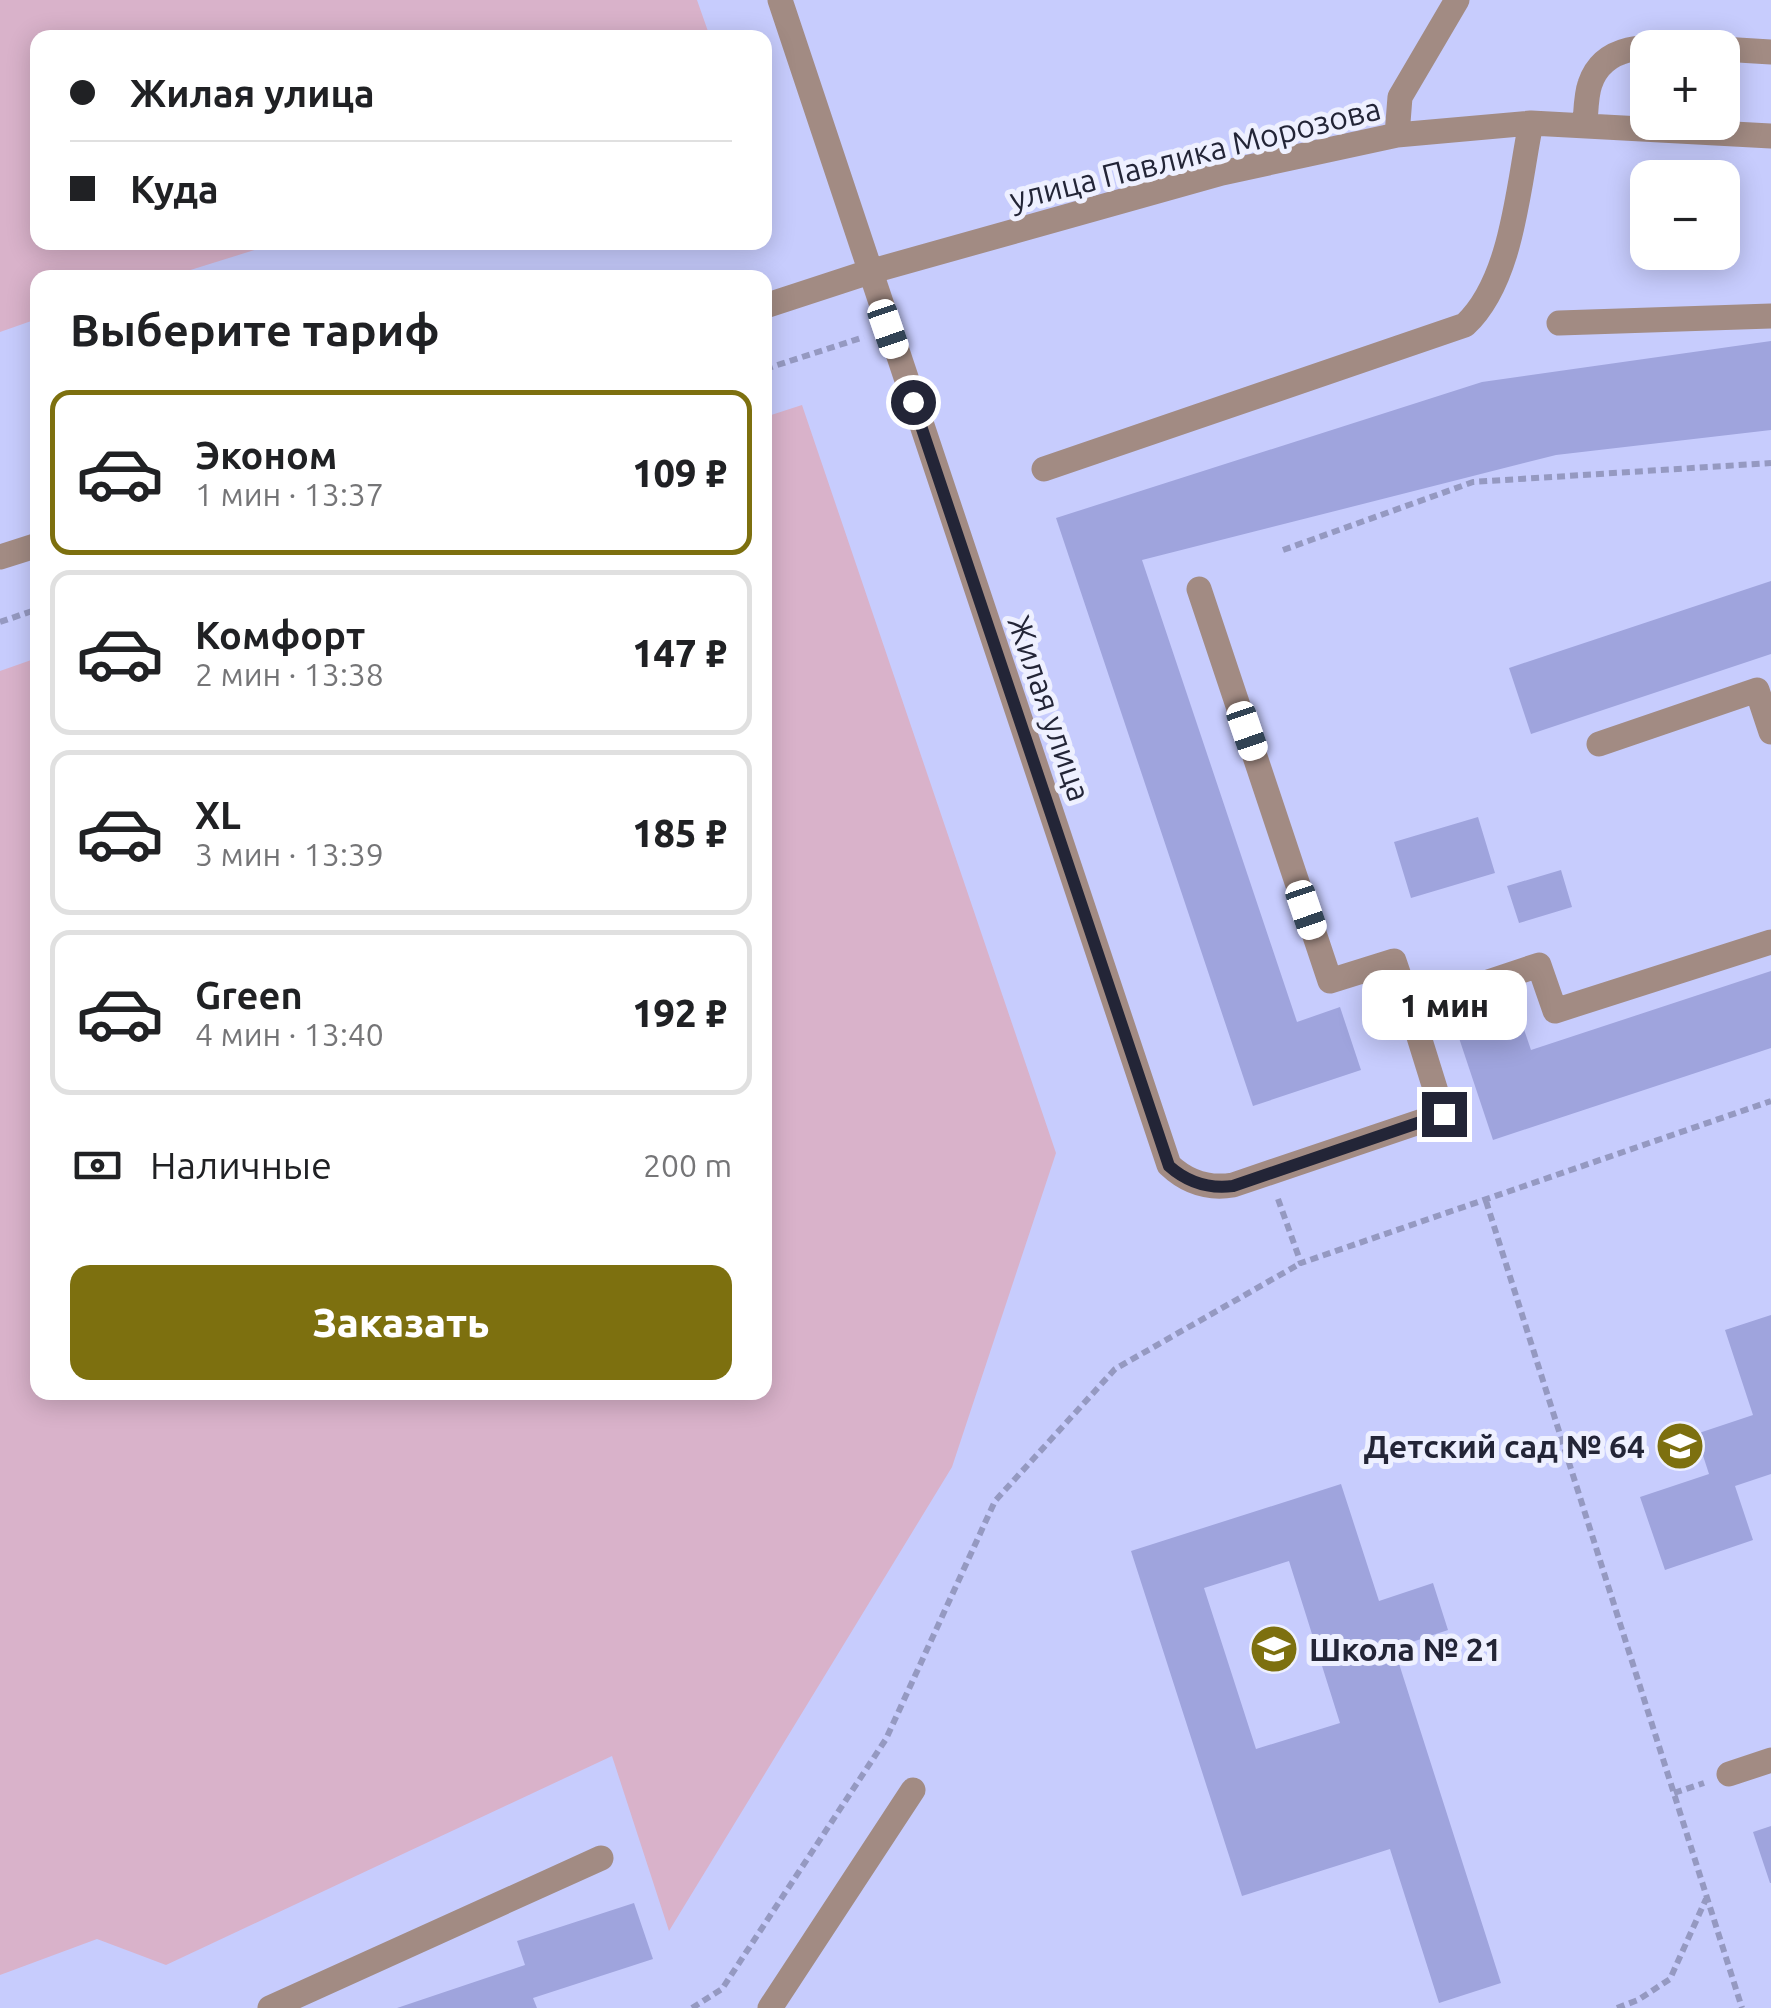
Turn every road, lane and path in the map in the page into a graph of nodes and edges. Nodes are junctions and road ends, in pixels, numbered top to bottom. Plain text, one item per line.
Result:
1 (780, 0) edge
2 (1457, 0) edge
3 (1630, 48) edge
4 (1740, 50) edge
5 (1771, 52) edge
6 (1530, 122) junction
7 (1585, 123) junction
8 (1397, 135) junction
9 (1771, 136) edge
10 (869, 272) junction
11 (772, 304) edge
12 (1771, 316) edge
13 (1559, 323) dead end
14 (888, 329) junction
15 (772, 368) edge
16 (1771, 463) edge
17 (1044, 469) dead end
18 (30, 548) edge
19 (1283, 550) dead end
20 (0, 558) edge
21 (1199, 588) dead end
22 (30, 613) edge
23 (0, 622) edge
24 (1771, 732) edge
25 (1599, 744) dead end
26 (1771, 942) edge
27 (1410, 1008) junction
28 (1771, 1101) edge
29 (1269, 1174) junction
30 (1486, 1201) junction
31 (1301, 1263) junction
32 (1771, 1760) edge
33 (1729, 1774) dead end
34 (913, 1790) dead end
35 (601, 1858) dead end
36 (1707, 1897) junction
37 (270, 2008) edge
38 (692, 2008) edge
39 (770, 2008) edge
40 (1616, 2008) edge
41 (1742, 2008) edge

1 - 10 street, Жилая улица
2 - 8 street
3 - 7 street
4 - 5 street
6 - 7 street, улица Павлика Морозова
6 - 8 street, улица Павлика Морозова
6 - 17 street
7 - 9 street, улица Павлика Морозова
8 - 10 street, улица Павлика Морозова
10 - 11 street, улица Павлика Морозова
10 - 14 street, Жилая улица
12 - 13 street
14 - 15 path
14 - 29 street, Жилая улица
16 - 19 path
18 - 20 street
21 - 27 street
22 - 23 path
24 - 25 street
26 - 27 street
27 - 29 street
28 - 30 path
29 - 31 path
30 - 31 path
30 - 36 path
31 - 38 path
32 - 33 street
34 - 39 street
35 - 37 street
36 - 40 path
36 - 41 path

